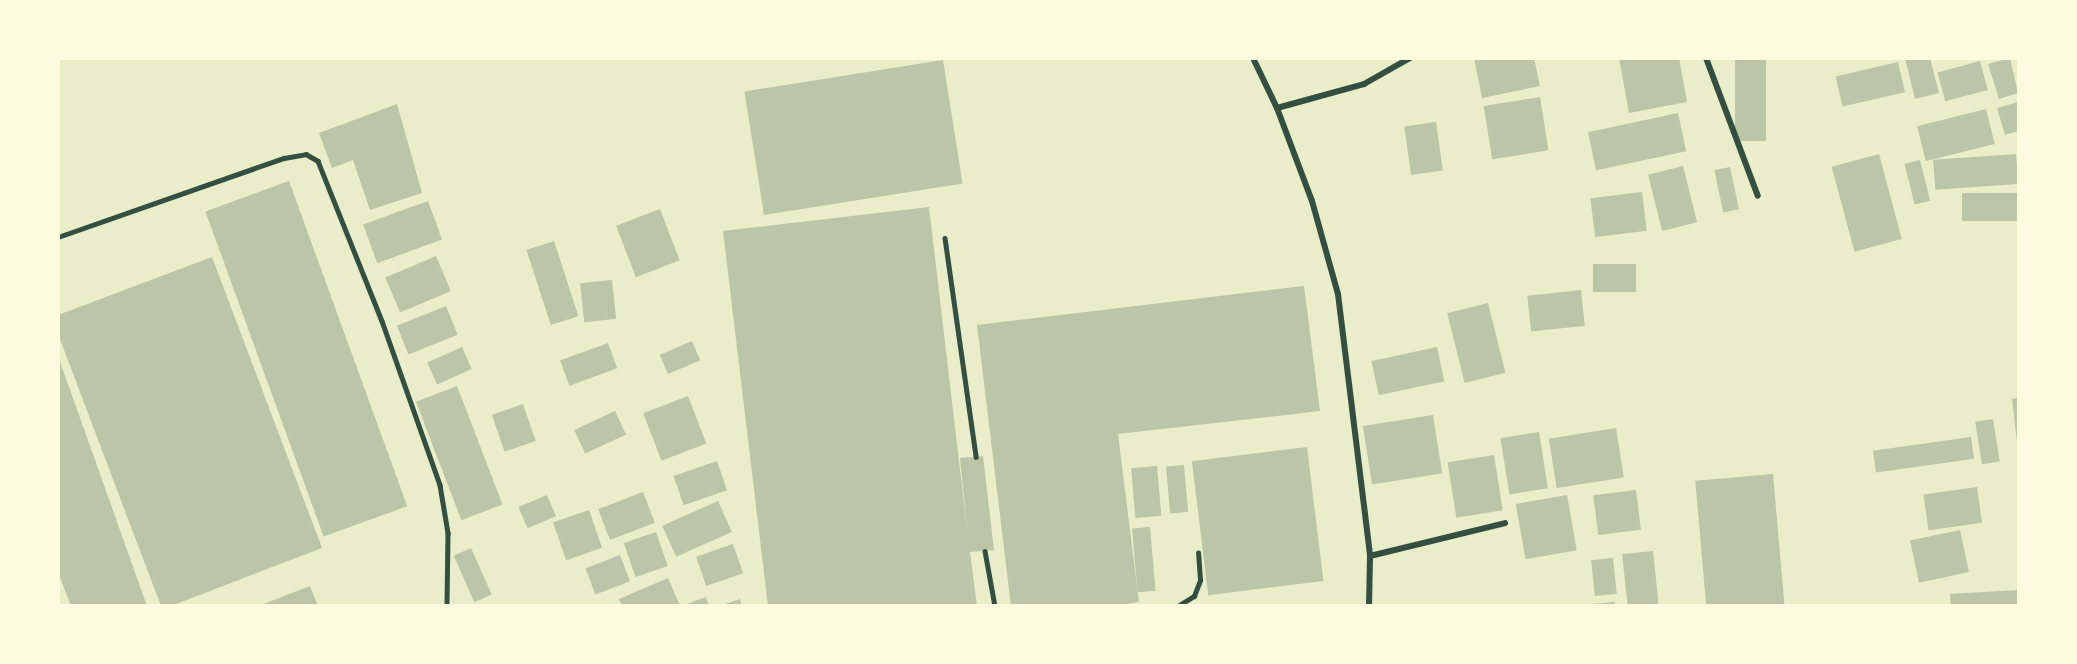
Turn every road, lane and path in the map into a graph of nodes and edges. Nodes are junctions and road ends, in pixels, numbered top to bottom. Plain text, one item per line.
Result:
1 (1252, 58) edge
2 (1410, 58) edge
3 (1706, 58) edge
4 (1277, 108) junction
5 (1758, 196) dead end
6 (58, 237) edge
7 (945, 238) dead end
8 (976, 457) dead end
9 (1505, 523) dead end
10 (985, 551) dead end
11 (1198, 553) dead end
12 (1370, 556) junction
13 (447, 606) edge
14 (995, 606) edge
15 (1179, 606) edge
16 (1370, 606) edge

1 - 4 street
2 - 4 street
3 - 5 street
4 - 12 street
6 - 13 lane
7 - 8 lane
9 - 12 street
10 - 14 lane
11 - 15 lane
12 - 16 street

